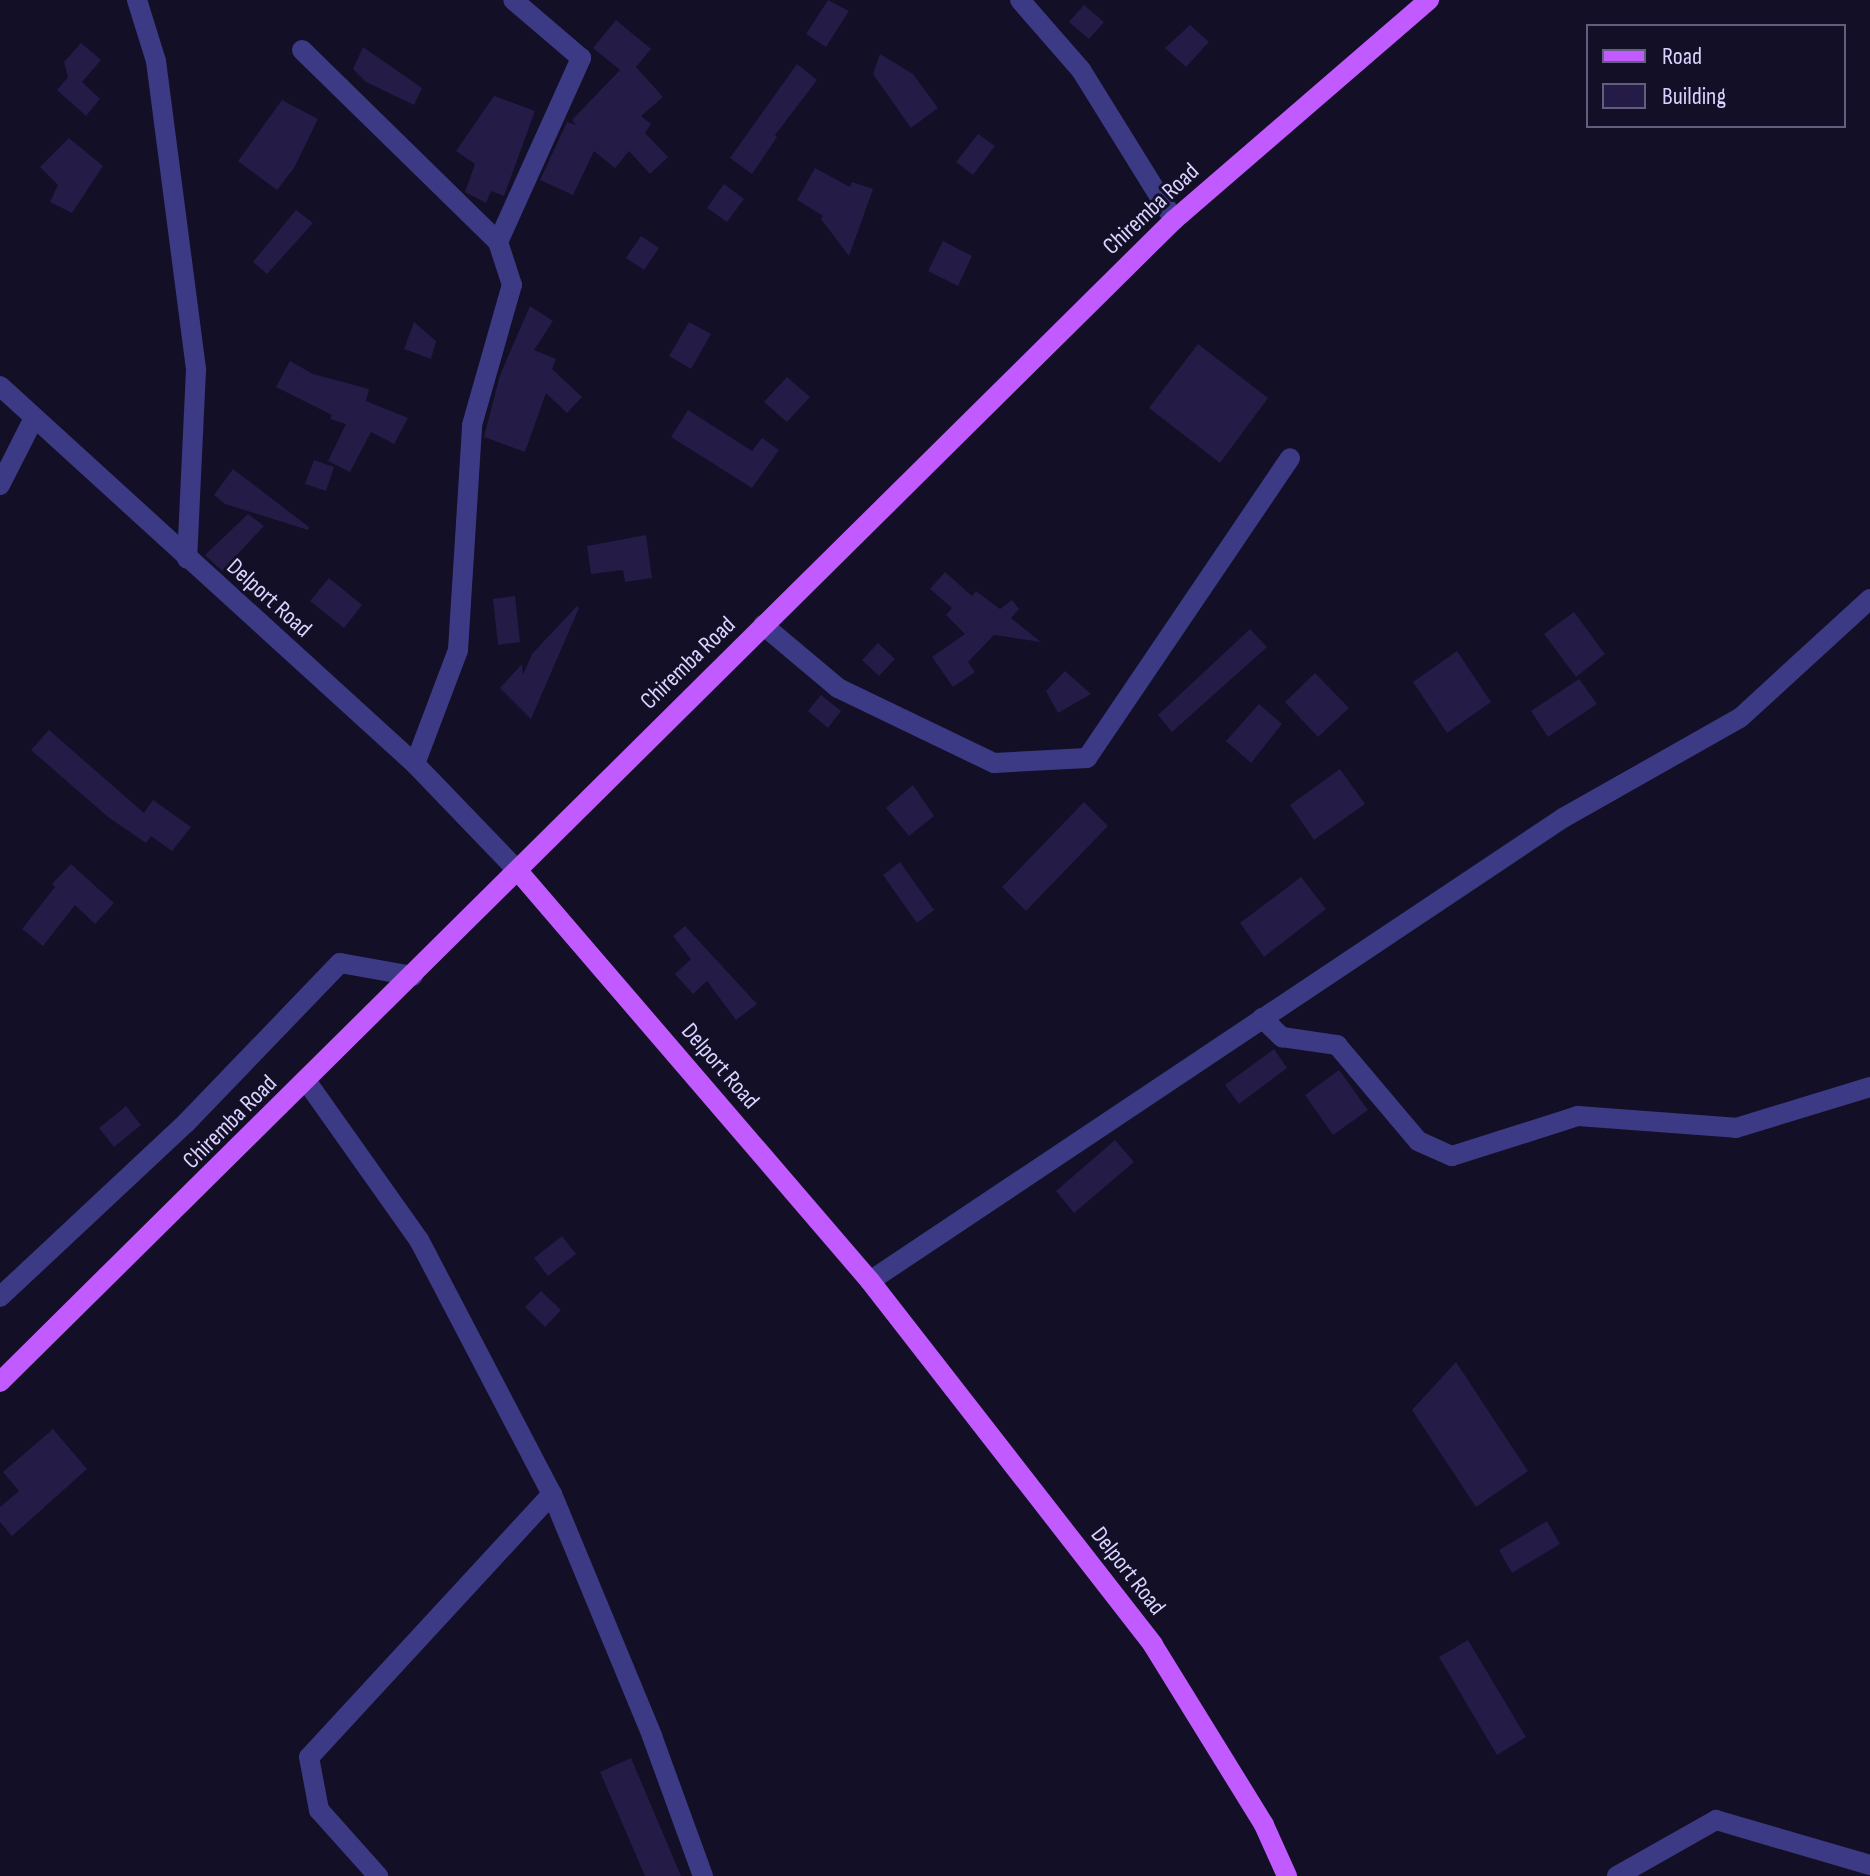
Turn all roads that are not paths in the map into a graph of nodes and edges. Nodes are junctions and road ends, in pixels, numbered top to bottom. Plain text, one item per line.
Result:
1 (137, 0) edge
2 (513, 0) edge
3 (1020, 0) edge
4 (1429, 0) edge
5 (302, 50) dead end
6 (1174, 220) junction
7 (498, 242) junction
8 (0, 386) edge
9 (34, 418) junction
10 (1290, 458) dead end
11 (0, 485) edge
12 (187, 559) junction
13 (1870, 599) edge
14 (763, 625) junction
15 (415, 764) junction
16 (518, 871) junction
17 (413, 976) junction
18 (1262, 1018) junction
19 (307, 1082) junction
20 (1870, 1087) edge
21 (870, 1281) junction
22 (0, 1297) edge
23 (0, 1382) edge
24 (552, 1494) junction
25 (1870, 1865) edge
26 (378, 1876) edge
27 (703, 1876) edge
28 (1287, 1876) edge
29 (1617, 1876) edge

1 - 12 street
2 - 7 street
3 - 6 street
4 - 6 main road, Chiremba Road
5 - 7 street
6 - 14 main road, Chiremba Road
7 - 15 street
8 - 9 street, Delport Road
9 - 11 street
9 - 12 street, Delport Road
10 - 14 street
12 - 15 street, Delport Road
13 - 18 street
14 - 16 main road, Chiremba Road
15 - 16 street, Delport Road
16 - 17 main road, Chiremba Road
16 - 21 main road, Delport Road
17 - 19 main road, Chiremba Road
17 - 22 street
18 - 20 street
18 - 21 street
19 - 23 main road, Chiremba Road
19 - 24 street
21 - 28 main road, Delport Road
24 - 26 street
24 - 27 street
25 - 29 street

